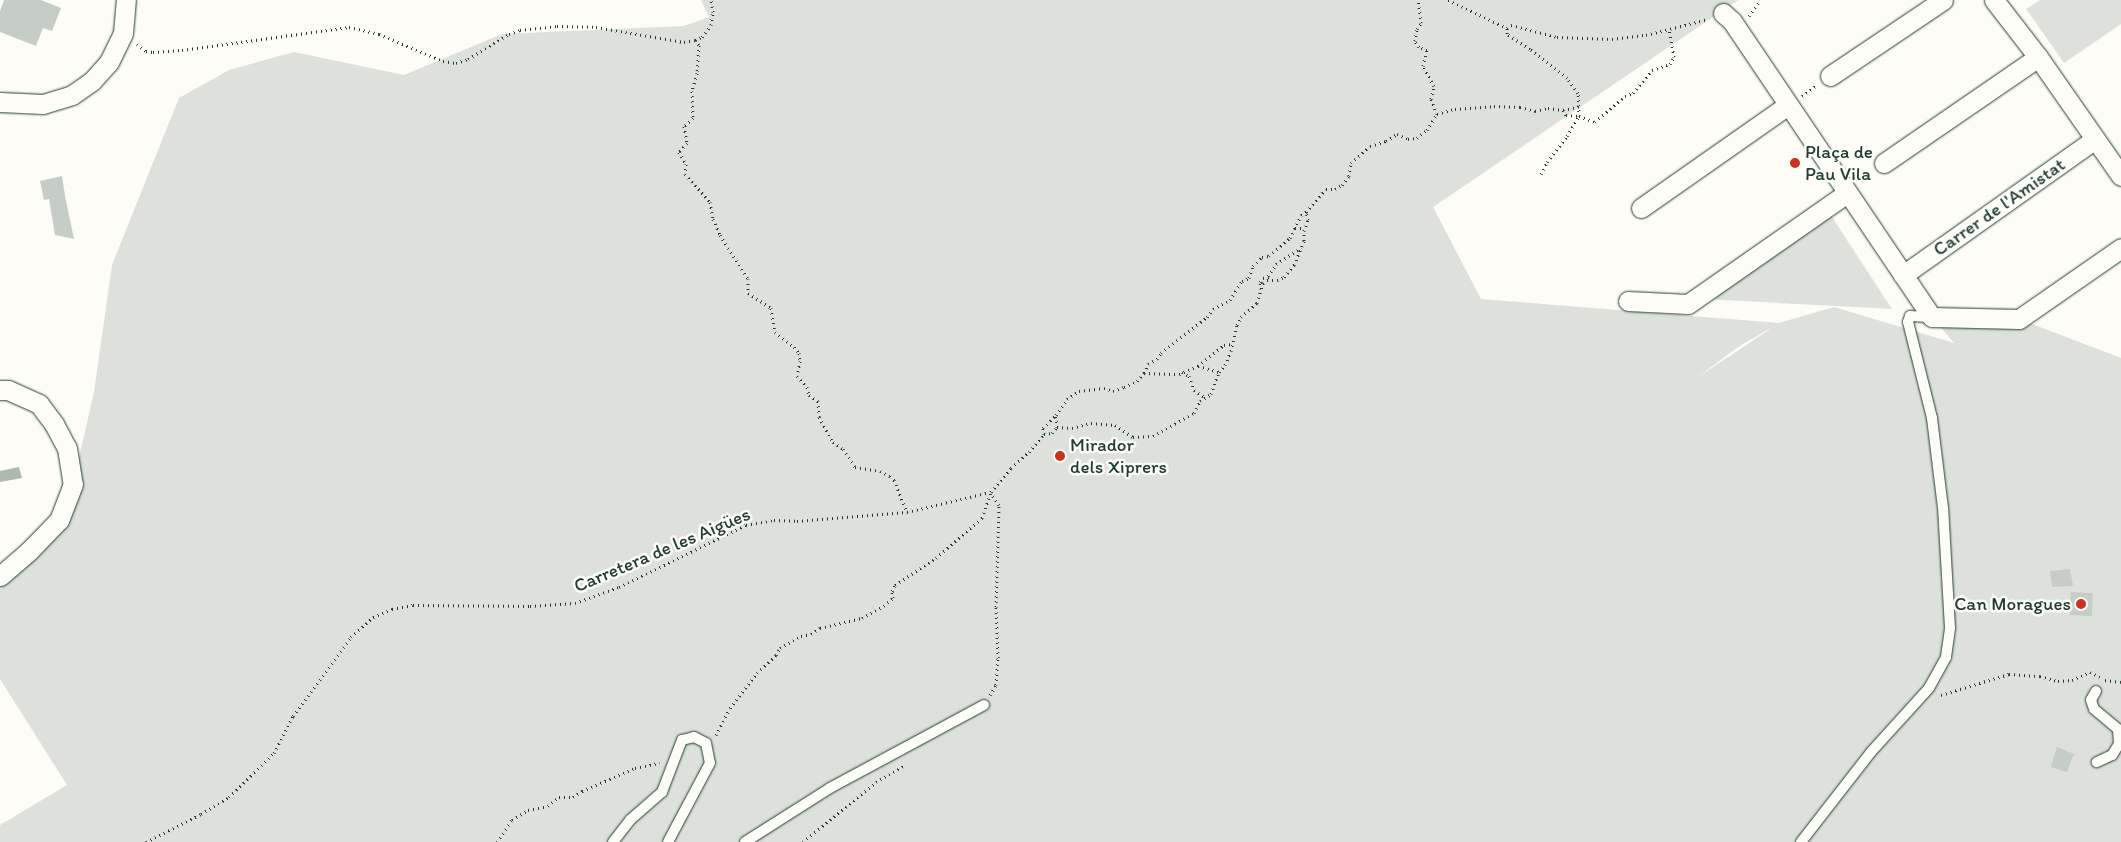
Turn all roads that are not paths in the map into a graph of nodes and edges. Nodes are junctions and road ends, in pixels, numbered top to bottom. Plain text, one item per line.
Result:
1 (126, 0) edge
2 (1943, 0) edge
3 (1994, 0) edge
4 (1723, 13) road end
5 (2038, 57) junction
6 (1830, 76) road end
7 (0, 102) edge
8 (1792, 102) junction
9 (2095, 139) junction
10 (1884, 164) dead end
11 (2121, 176) edge
12 (1846, 193) junction
13 (1640, 208) dead end
14 (2121, 248) edge
15 (1903, 275) junction
16 (1628, 301) dead end
17 (1932, 317) junction
18 (0, 390) edge
19 (0, 576) edge
20 (2096, 691) dead end
21 (984, 705) road end
22 (2097, 762) dead end
23 (613, 842) edge
24 (668, 842) edge
25 (745, 842) edge
26 (1801, 842) edge

1 - 7 street
2 - 6 street
3 - 5 street
4 - 8 street
5 - 9 street
5 - 10 street
8 - 12 street
8 - 13 street
9 - 11 street
9 - 15 street, Carrer de l'Amistat
12 - 15 street
12 - 16 street
14 - 17 street
15 - 17 street
17 - 26 lane
18 - 19 street
20 - 22 lane
21 - 25 lane
23 - 24 lane

